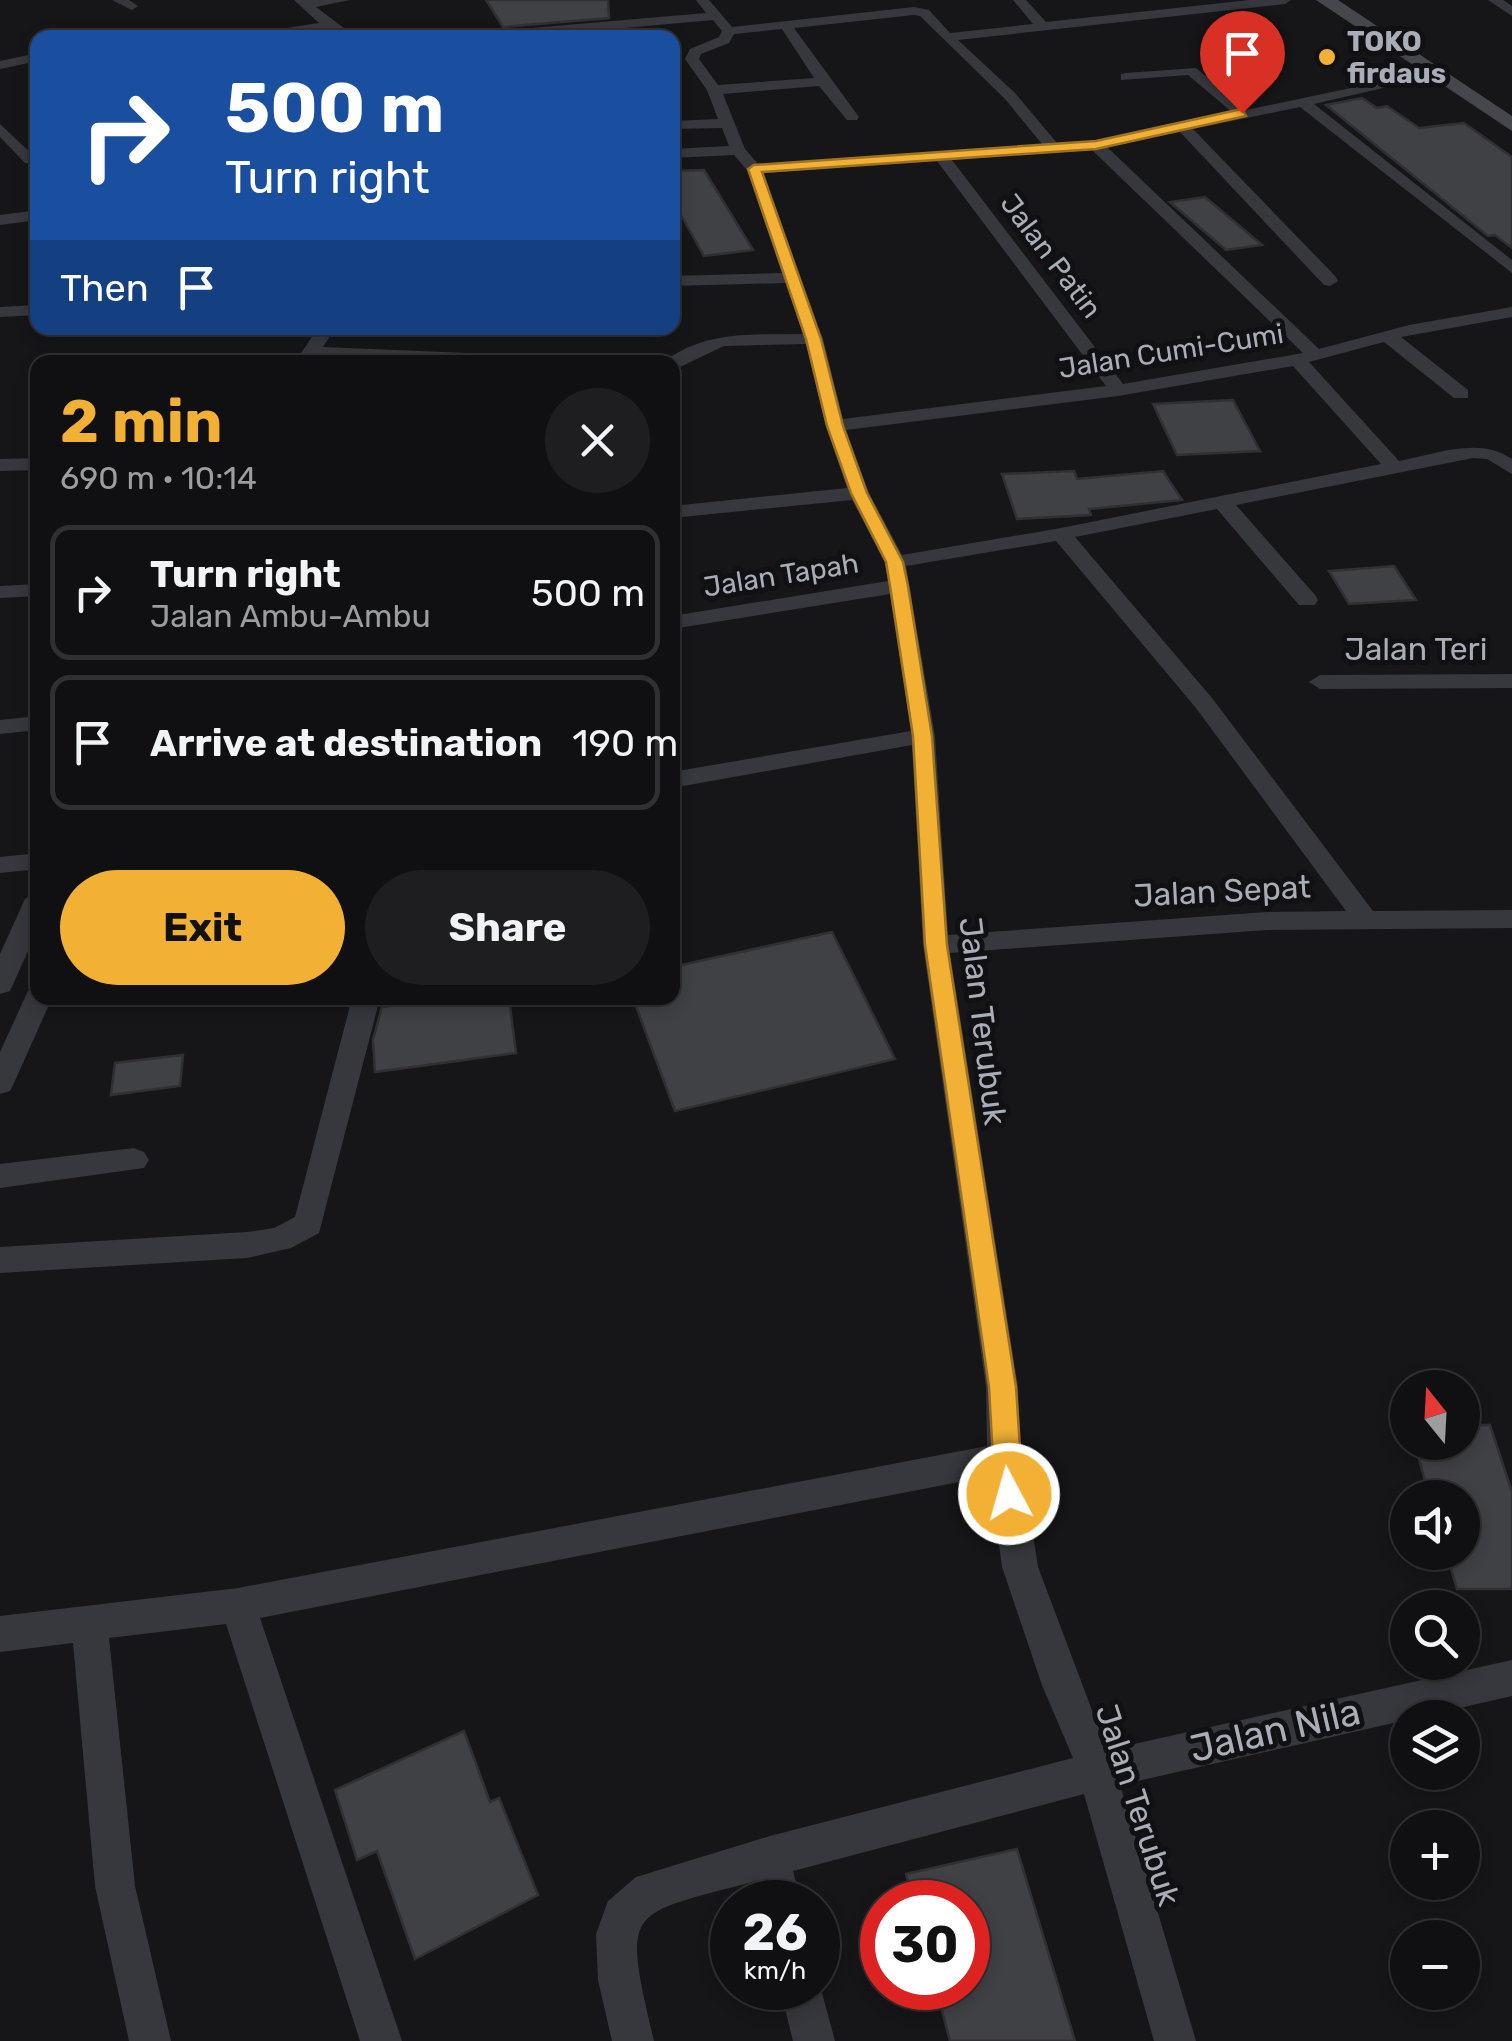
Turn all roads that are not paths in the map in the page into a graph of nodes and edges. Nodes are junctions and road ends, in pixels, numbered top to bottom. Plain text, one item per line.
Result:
1 (118, 0) edge
2 (344, 0) edge
3 (1019, 0) edge
4 (1151, 0) edge
5 (1285, 0) edge
6 (1325, 0) edge
7 (1494, 0) edge
8 (303, 3) edge
9 (132, 6) dead end
10 (1512, 12) edge
11 (1170, 13) junction
12 (716, 16) edge
13 (786, 24) junction
14 (330, 26) junction
15 (1042, 26) junction
16 (297, 30) edge
17 (337, 30) edge
18 (521, 30) edge
19 (947, 37) junction
20 (30, 59) edge
21 (683, 64) edge
22 (0, 65) edge
23 (1432, 75) junction
24 (1126, 77) dead end
25 (823, 82) junction
26 (714, 90) junction
27 (1302, 100) junction
28 (1242, 113) junction
29 (852, 117) dead end
30 (727, 123) junction
31 (680, 125) edge
32 (1512, 125) edge
33 (1182, 126) junction
34 (0, 128) edge
35 (1096, 145) junction
36 (1053, 148) junction
37 (680, 155) edge
38 (941, 156) junction
39 (746, 159) junction
40 (28, 160) edge
41 (30, 217) edge
42 (0, 220) edge
43 (1512, 268) edge
44 (790, 278) junction
45 (1330, 281) dead end
46 (680, 282) edge
47 (30, 310) edge
48 (0, 312) edge
49 (1512, 313) edge
50 (1387, 336) junction
51 (814, 339) junction
52 (1306, 358) junction
53 (680, 360) edge
54 (1118, 390) junction
55 (1462, 394) dead end
56 (835, 426) junction
57 (30, 464) edge
58 (0, 465) edge
59 (1392, 465) junction
60 (1512, 468) edge
61 (859, 493) junction
62 (1221, 501) junction
63 (680, 511) edge
64 (1062, 534) junction
65 (897, 574) junction
66 (30, 590) edge
67 (0, 592) edge
68 (1306, 600) dead end
69 (680, 621) edge
70 (1512, 680) edge
71 (1320, 682) dead end
72 (30, 724) edge
73 (0, 727) edge
74 (923, 736) junction
75 (680, 779) edge
76 (30, 862) edge
77 (0, 865) edge
78 (30, 917) edge
79 (1366, 920) junction
80 (1512, 920) edge
81 (936, 945) junction
82 (30, 972) edge
83 (4, 977) edge
84 (35, 1005) edge
85 (364, 1005) edge
86 (0, 1083) edge
87 (134, 1160) dead end
88 (0, 1176) edge
89 (0, 1260) edge
90 (1004, 1458) junction
91 (238, 1604) junction
92 (90, 1626) junction
93 (0, 1634) edge
94 (1512, 1678) edge
95 (1097, 1771) junction
96 (770, 1856) junction
97 (776, 1880) edge
98 (806, 2010) edge
99 (150, 2041) edge
100 (381, 2041) edge
101 (632, 2041) edge
102 (814, 2041) edge
103 (1174, 2041) edge

1 - 9 street
2 - 8 street
3 - 15 street
4 - 11 street
5 - 11 street
6 - 23 main road
7 - 10 street
8 - 14 street
11 - 15 street
12 - 13 street
12 - 18 street
12 - 21 street, Jalan Terubuk
13 - 19 street
13 - 25 street
14 - 16 street
14 - 17 street
15 - 19 street
19 - 36 street
20 - 22 street
21 - 26 street, Jalan Terubuk
23 - 27 street
23 - 32 main road
24 - 28 street
25 - 26 street
25 - 29 street
26 - 30 street, Jalan Terubuk
27 - 28 street
27 - 43 street
28 - 33 street
30 - 31 street
30 - 39 street, Jalan Terubuk
33 - 35 street
33 - 45 street
34 - 40 street
35 - 36 street
35 - 52 street
36 - 38 street
37 - 39 street
38 - 39 street
38 - 54 street, Jalan Patin
39 - 44 street, Jalan Terubuk
41 - 42 street
44 - 46 street
44 - 51 street, Jalan Terubuk
47 - 48 street
49 - 50 street, Jalan Cumi-Cumi
50 - 52 street, Jalan Cumi-Cumi
50 - 55 street
51 - 53 street
51 - 56 street, Jalan Terubuk
52 - 54 street, Jalan Cumi-Cumi
52 - 59 street
54 - 56 street, Jalan Cumi-Cumi
56 - 61 street, Jalan Terubuk
57 - 58 street
59 - 60 street, Jalan Tapah
59 - 62 street, Jalan Tapah
61 - 63 street
61 - 65 street, Jalan Terubuk
62 - 64 street, Jalan Tapah
62 - 68 street
64 - 65 street, Jalan Tapah
64 - 79 street
65 - 69 street, Jalan Tapah
65 - 74 street, Jalan Terubuk
66 - 67 street
70 - 71 street, Jalan Teri
72 - 73 street
74 - 75 street
74 - 81 street, Jalan Terubuk
76 - 77 street
78 - 83 street
79 - 80 street, Jalan Sepat
79 - 81 street, Jalan Sepat
81 - 90 street, Jalan Terubuk
82 - 83 street
84 - 86 street
85 - 89 street
87 - 88 street
90 - 91 street
90 - 95 street, Jalan Terubuk
91 - 92 street
91 - 100 street
92 - 93 street
92 - 99 street
94 - 95 street, Jalan Nila
95 - 96 street, Jalan Nila
95 - 103 street, Jalan Terubuk
96 - 97 street
96 - 101 street, Jalan Nila
98 - 102 street

